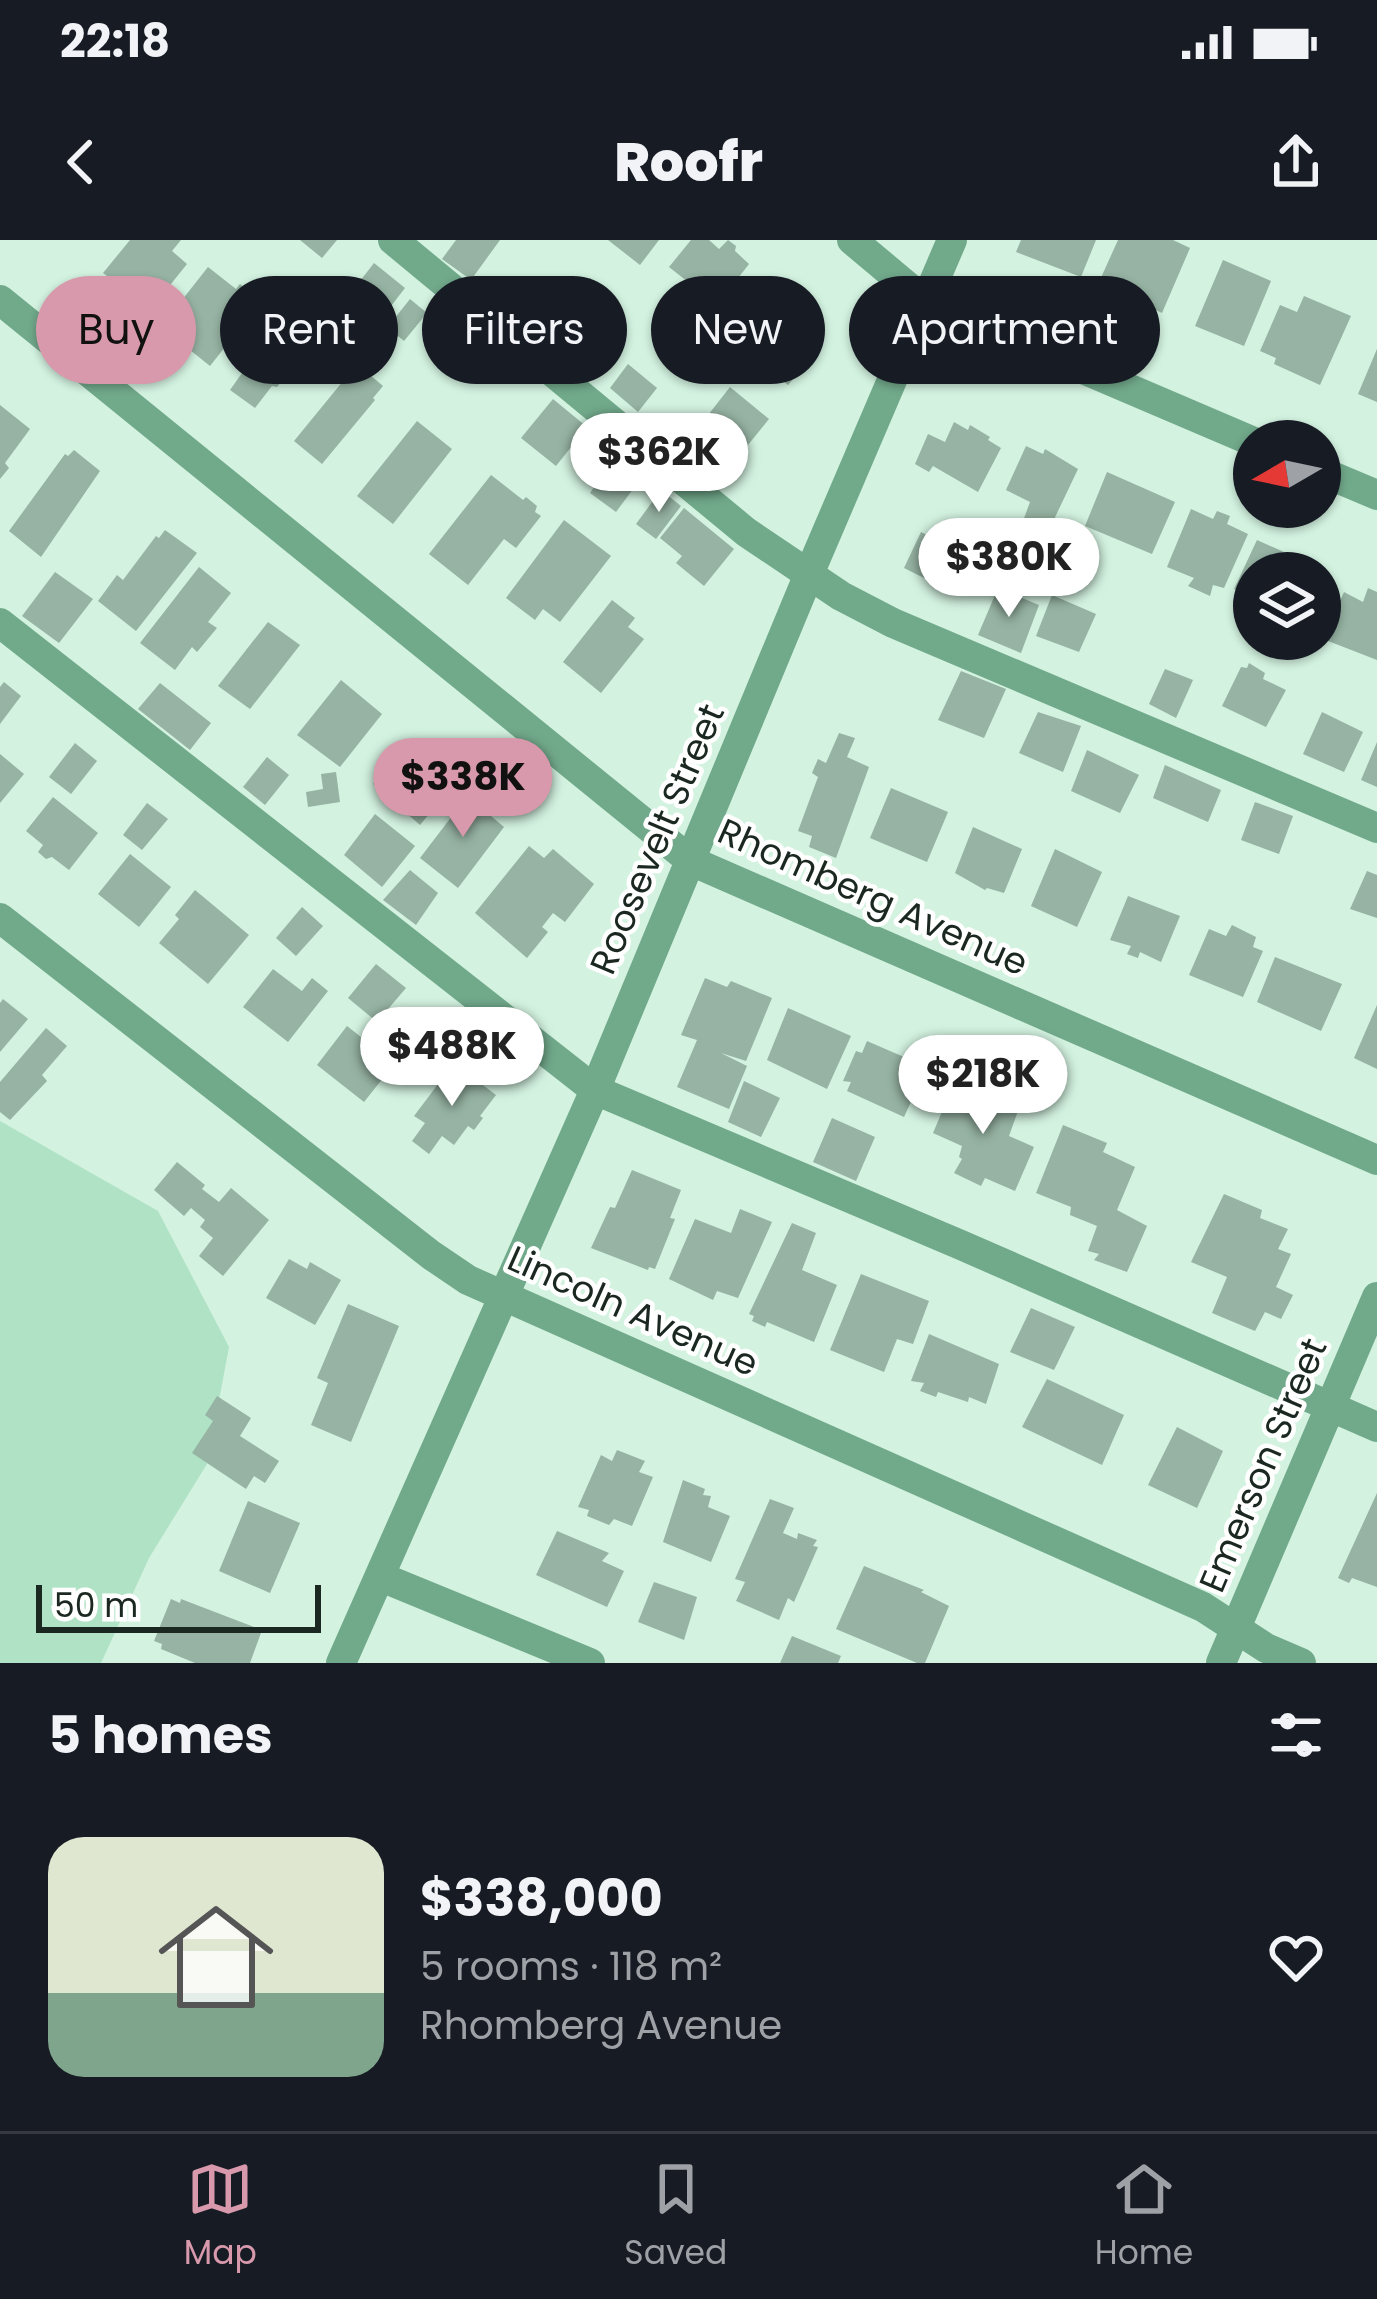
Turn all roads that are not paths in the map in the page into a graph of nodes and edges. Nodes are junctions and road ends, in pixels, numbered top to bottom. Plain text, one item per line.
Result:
1 (393, 240) edge
2 (852, 240) edge
3 (952, 240) edge
4 (895, 276) edge
5 (937, 276) edge
6 (0, 300) edge
7 (891, 384) edge
8 (1118, 384) edge
9 (1233, 433) edge
10 (1341, 479) edge
11 (1377, 495) edge
12 (809, 574) junction
13 (0, 623) edge
14 (1377, 828) edge
15 (691, 861) junction
16 (0, 918) edge
17 (595, 1090) junction
18 (1377, 1160) edge
19 (1377, 1297) edge
20 (504, 1298) junction
21 (1329, 1407) junction
22 (1377, 1427) edge
23 (380, 1577) junction
24 (1236, 1629) junction
25 (341, 1663) edge
26 (590, 1663) edge
27 (1221, 1663) edge
28 (1301, 1663) edge

1 - 12 street
2 - 4 street
3 - 5 street, Roosevelt Street
6 - 15 street, Rhomberg Avenue
7 - 12 street, Roosevelt Street
8 - 9 street
10 - 11 street
12 - 14 street
12 - 15 street, Roosevelt Street
13 - 17 street
15 - 17 street, Roosevelt Street
15 - 18 street, Rhomberg Avenue
16 - 20 street, Lincoln Avenue
17 - 20 street, Roosevelt Street
17 - 21 street
19 - 21 street, Emerson Street
20 - 23 street, Roosevelt Street
20 - 24 street, Lincoln Avenue
21 - 22 street
21 - 24 street, Emerson Street
23 - 25 street, Roosevelt Street
23 - 26 street
24 - 27 street, Emerson Street
24 - 28 street, Lincoln Avenue

